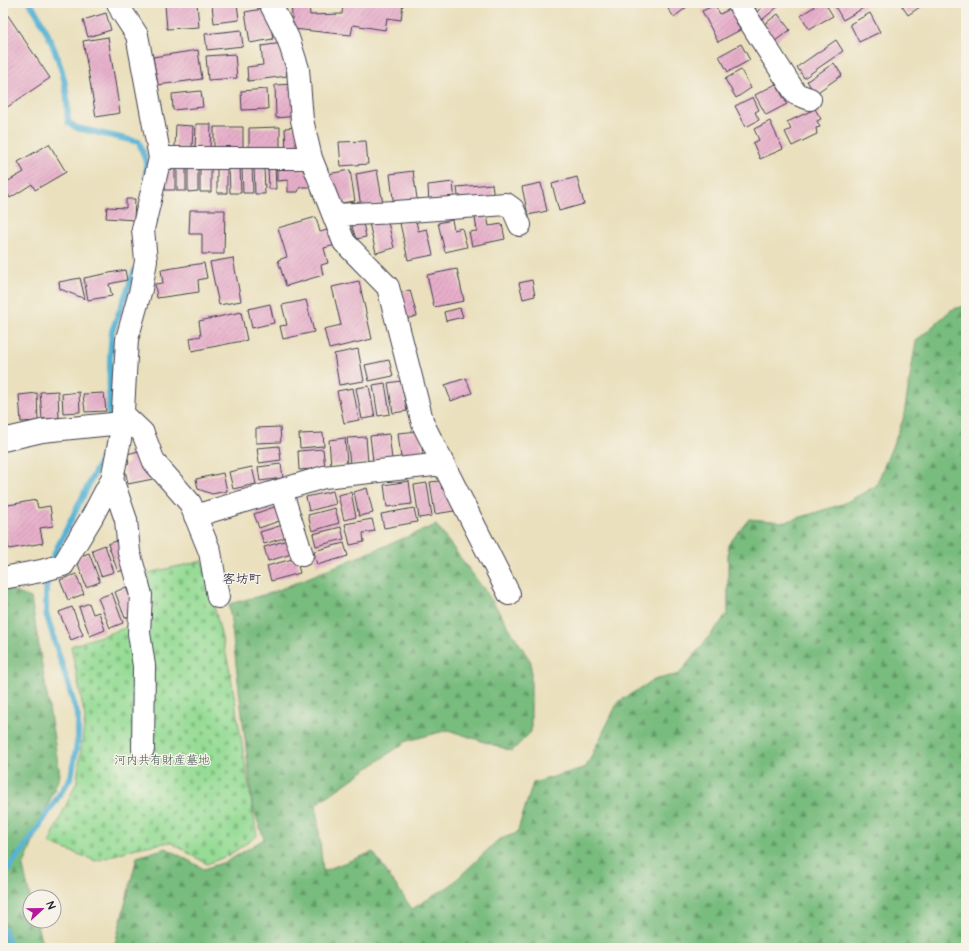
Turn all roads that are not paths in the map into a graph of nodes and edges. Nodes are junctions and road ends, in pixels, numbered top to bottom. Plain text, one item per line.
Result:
1 (118, 3) edge
2 (270, 3) edge
3 (738, 3) edge
4 (810, 99) dead end
5 (160, 158) junction
6 (311, 158) junction
7 (334, 215) junction
8 (520, 225) dead end
9 (122, 419) junction
10 (3, 440) edge
11 (443, 464) junction
12 (112, 479) junction
13 (281, 490) junction
14 (195, 516) junction
15 (302, 555) dead end
16 (3, 578) edge
17 (509, 594) dead end
18 (218, 597) dead end
19 (143, 749) dead end

1 - 5 street
2 - 6 street
3 - 4 street
5 - 6 street
5 - 9 street
6 - 7 street
7 - 8 street
7 - 11 street
9 - 10 street
9 - 12 street
9 - 14 street
11 - 13 street
11 - 17 street
12 - 16 street
12 - 19 street
13 - 14 street
13 - 15 street
14 - 18 street

